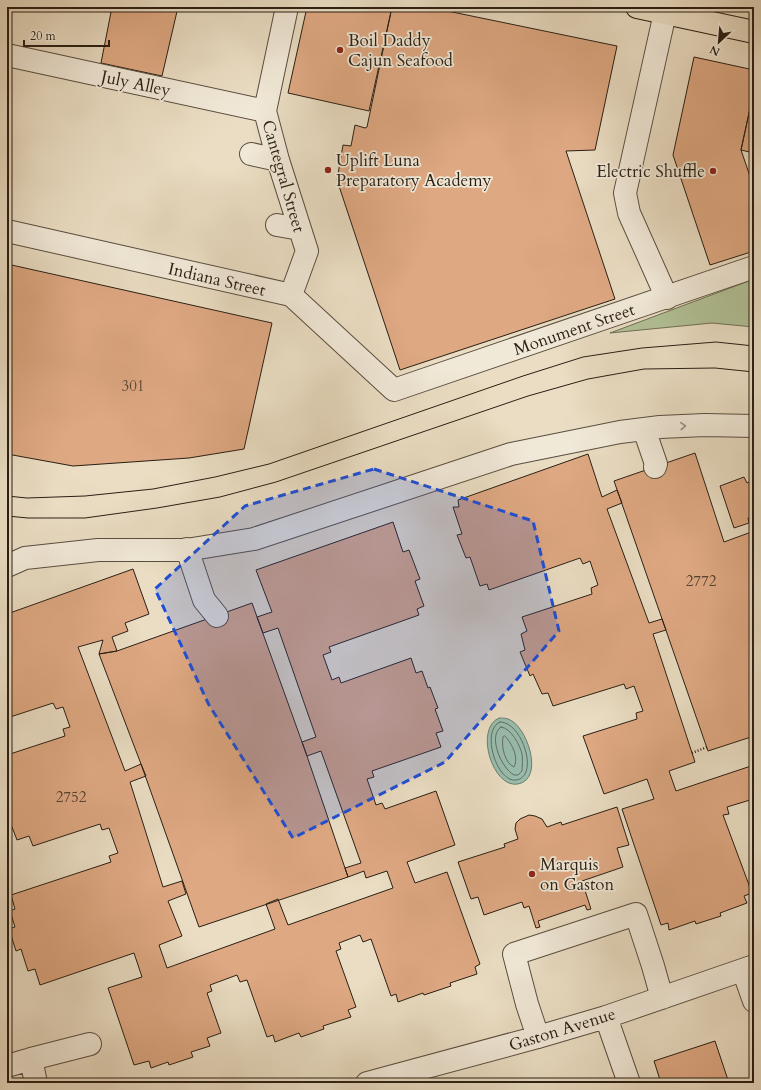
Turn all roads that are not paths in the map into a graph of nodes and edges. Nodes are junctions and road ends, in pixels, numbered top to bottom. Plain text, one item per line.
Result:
1 (287, 7) edge
2 (637, 7) edge
3 (665, 13) junction
4 (699, 13) edge
5 (754, 32) edge
6 (7, 55) edge
7 (265, 111) junction
8 (251, 154) dead end
9 (278, 160) junction
10 (277, 225) dead end
11 (300, 229) junction
12 (7, 231) edge
13 (754, 267) edge
14 (291, 296) junction
15 (666, 298) junction
16 (394, 390) joint
17 (754, 426) edge
18 (644, 429) junction
19 (655, 467) dead end
20 (187, 549) junction
21 (7, 566) edge
22 (217, 616) dead end
23 (748, 968) edge
24 (662, 998) junction
25 (754, 1001) edge
26 (606, 1017) junction
27 (538, 1037) junction
28 (90, 1044) dead end
29 (31, 1059) junction
30 (7, 1066) edge
31 (36, 1083) edge
32 (367, 1083) edge
33 (629, 1083) edge

1 - 7 street, Cantegral Street
2 - 3 main road
3 - 4 main road
3 - 15 street
4 - 5 main road
6 - 7 street, July Alley
7 - 9 street, Cantegral Street
8 - 9 street
9 - 11 street, Cantegral Street
10 - 11 street
11 - 14 street, Cantegral Street
12 - 14 street, Indiana Street
13 - 15 street, Monument Street
14 - 16 street, Indiana Street
15 - 16 street, Monument Street
18 -> 17 street
18 - 19 street
18 - 20 street
20 - 21 street
20 - 22 street
23 - 24 street, Gaston Avenue
23 - 25 street
24 - 26 street, Gaston Avenue
24 - 27 street
26 - 27 street, Gaston Avenue
26 - 33 street
27 - 32 street, Gaston Avenue
28 - 29 street
29 - 30 street
29 - 31 street

